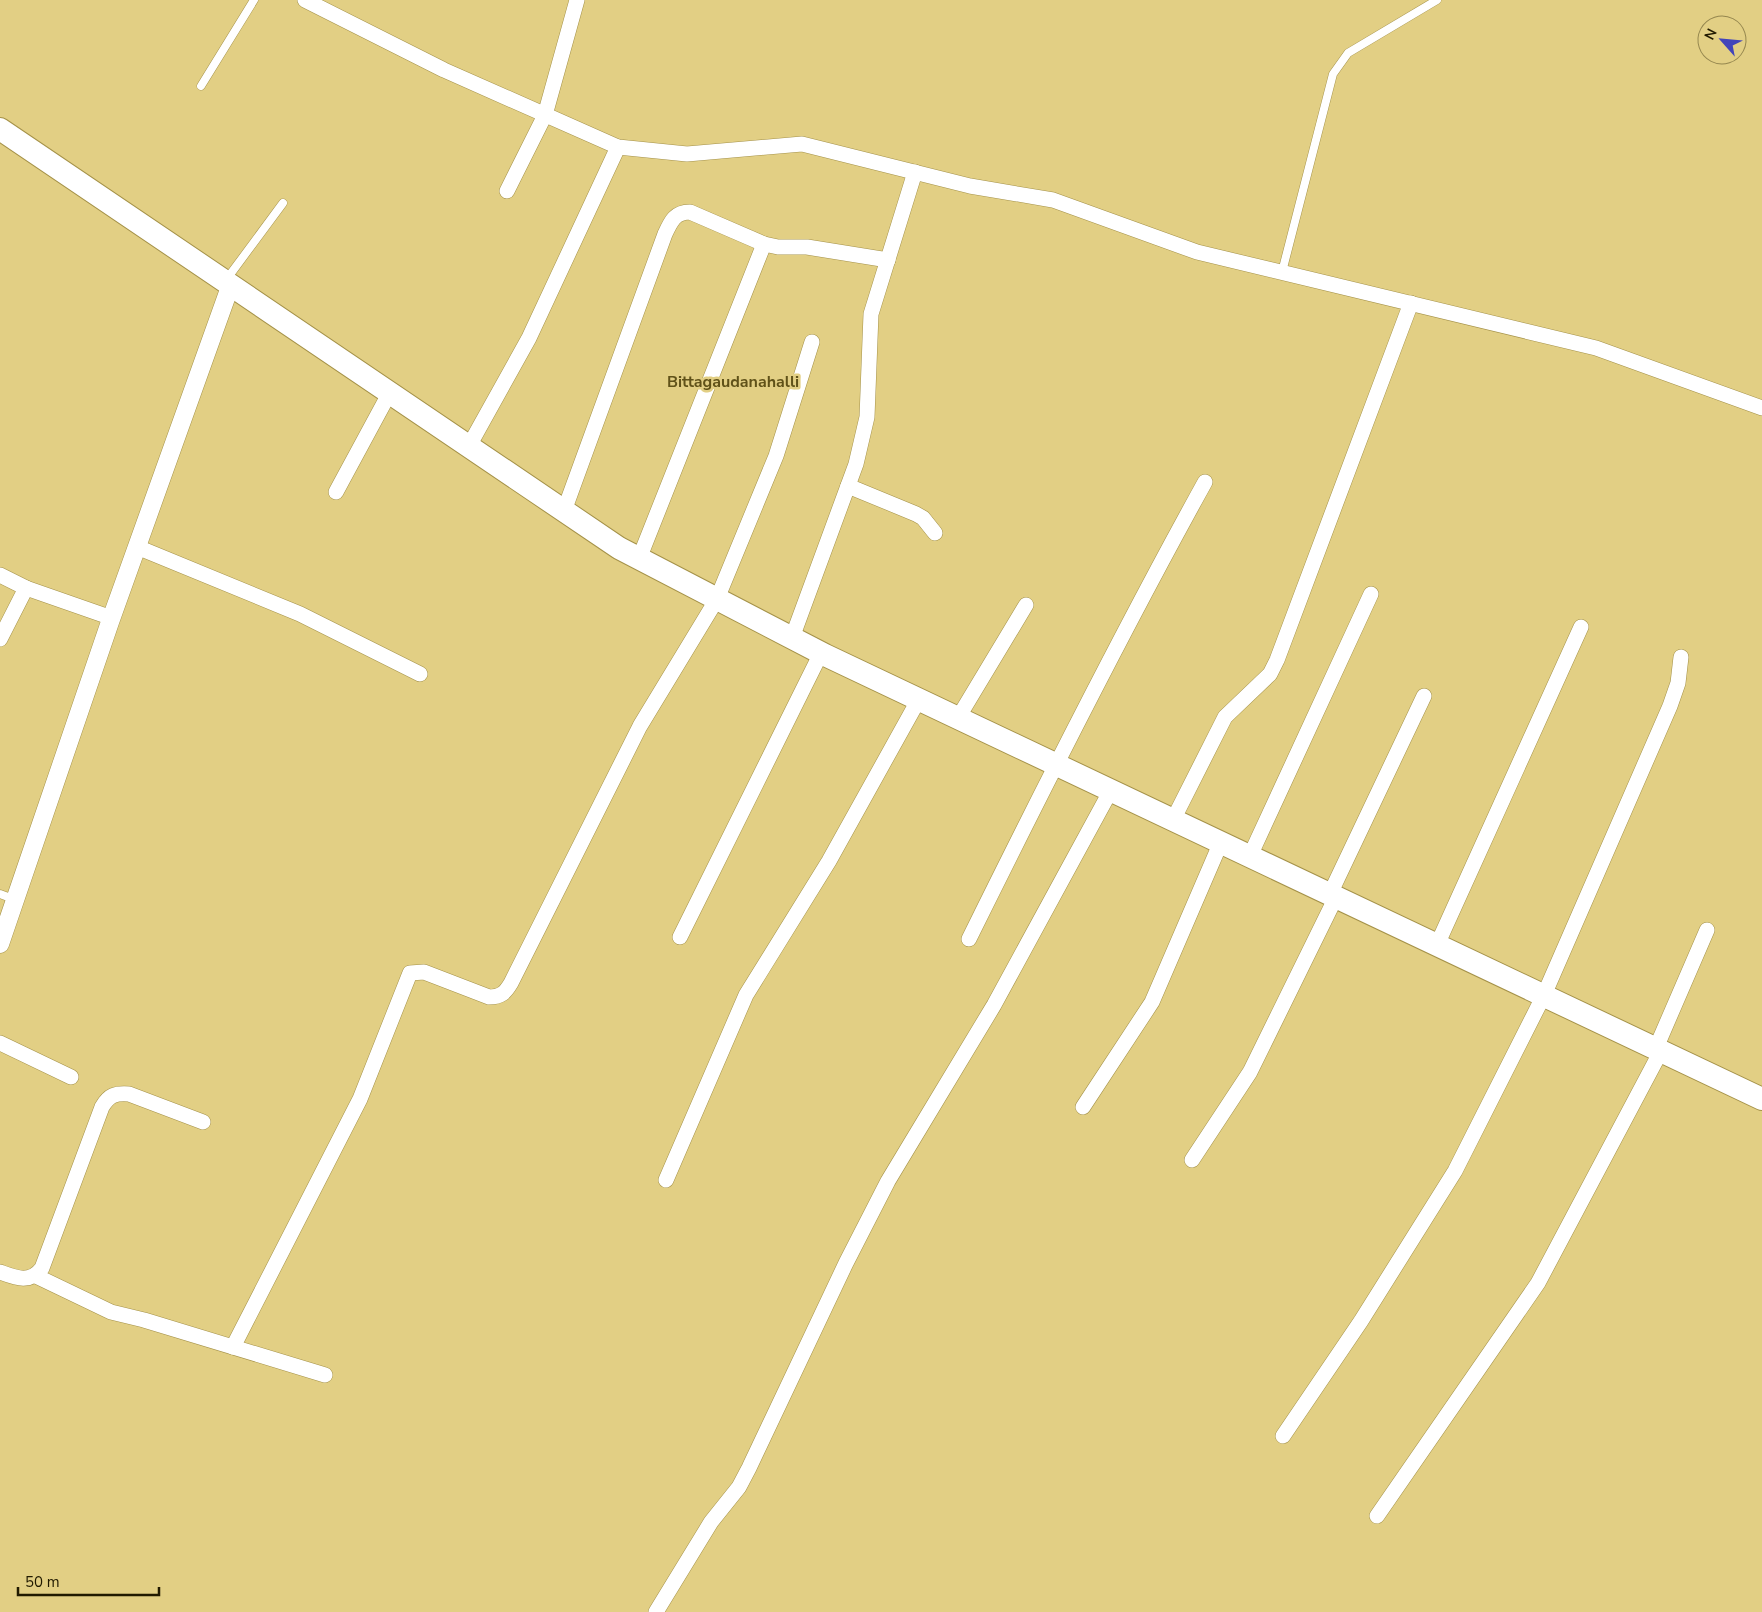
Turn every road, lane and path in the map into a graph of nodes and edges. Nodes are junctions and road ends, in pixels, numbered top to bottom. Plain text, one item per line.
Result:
1 (254, 0) edge
2 (305, 0) edge
3 (577, 0) edge
4 (1437, 0) edge
5 (201, 86) dead end
6 (545, 115) junction
7 (0, 129) edge
8 (618, 147) junction
9 (915, 172) junction
10 (507, 191) dead end
11 (283, 203) dead end
12 (764, 244) junction
13 (888, 260) junction
14 (1282, 272) junction
15 (228, 283) junction
16 (1411, 303) junction
17 (812, 342) dead end
18 (390, 392) junction
19 (1762, 408) edge
20 (469, 446) junction
21 (1205, 482) dead end
22 (848, 486) junction
23 (336, 492) dead end
24 (564, 511) junction
25 (935, 533) dead end
26 (137, 547) junction
27 (639, 559) junction
28 (0, 575) edge
29 (26, 588) junction
30 (1371, 594) dead end
31 (717, 599) junction
32 (1026, 605) dead end
33 (112, 618) junction
34 (1581, 627) dead end
35 (792, 638) junction
36 (0, 639) edge
37 (821, 653) junction
38 (1681, 657) dead end
39 (420, 674) dead end
40 (1424, 696) dead end
41 (919, 699) junction
42 (958, 718) junction
43 (1056, 764) junction
44 (1111, 790) junction
45 (1173, 820) junction
46 (1221, 842) junction
47 (1250, 856) junction
48 (1333, 895) junction
49 (8, 897) edge
50 (1706, 930) dead end
51 (680, 937) dead end
52 (969, 939) dead end
53 (0, 944) edge
54 (1437, 945) junction
55 (1544, 995) junction
56 (0, 1043) edge
57 (1659, 1050) junction
58 (71, 1077) dead end
59 (1762, 1099) edge
60 (1083, 1107) dead end
61 (203, 1122) dead end
62 (1192, 1160) dead end
63 (666, 1180) dead end
64 (0, 1272) edge
65 (36, 1276) junction
66 (233, 1347) junction
67 (325, 1375) dead end
68 (1283, 1436) dead end
69 (1377, 1516) dead end
70 (656, 1612) edge

1 - 5 lane
2 - 6 street
3 - 6 street
4 - 14 lane
6 - 8 street
6 - 10 street
7 - 15 main road
8 - 9 street
8 - 20 street
9 - 13 street
9 - 14 street
11 - 15 lane
12 - 13 street
12 - 24 street
12 - 27 street
13 - 22 street
14 - 16 street
15 - 18 main road
15 - 26 street
16 - 19 street
16 - 45 street
17 - 31 street
18 - 20 main road
18 - 23 street
20 - 24 main road
21 - 43 street
22 - 25 street
22 - 35 street
24 - 27 main road
26 - 33 street
26 - 39 street
27 - 31 main road
28 - 29 street
29 - 33 street
29 - 36 street
30 - 47 street
31 - 35 main road
31 - 66 street
32 - 42 street
33 - 49 street
34 - 54 street
35 - 37 main road
37 - 41 main road
37 - 51 street
38 - 55 street
40 - 48 street
41 - 42 main road
41 - 63 street
42 - 43 main road
43 - 44 main road
43 - 52 street
44 - 45 main road
44 - 70 street
45 - 46 main road
46 - 47 main road
46 - 60 street
47 - 48 main road
48 - 54 main road
48 - 62 street
49 - 53 street
50 - 57 street
54 - 55 main road
55 - 57 main road
55 - 68 street
56 - 58 street
57 - 59 main road
57 - 69 street
61 - 65 street
64 - 65 street
65 - 66 street
66 - 67 street

